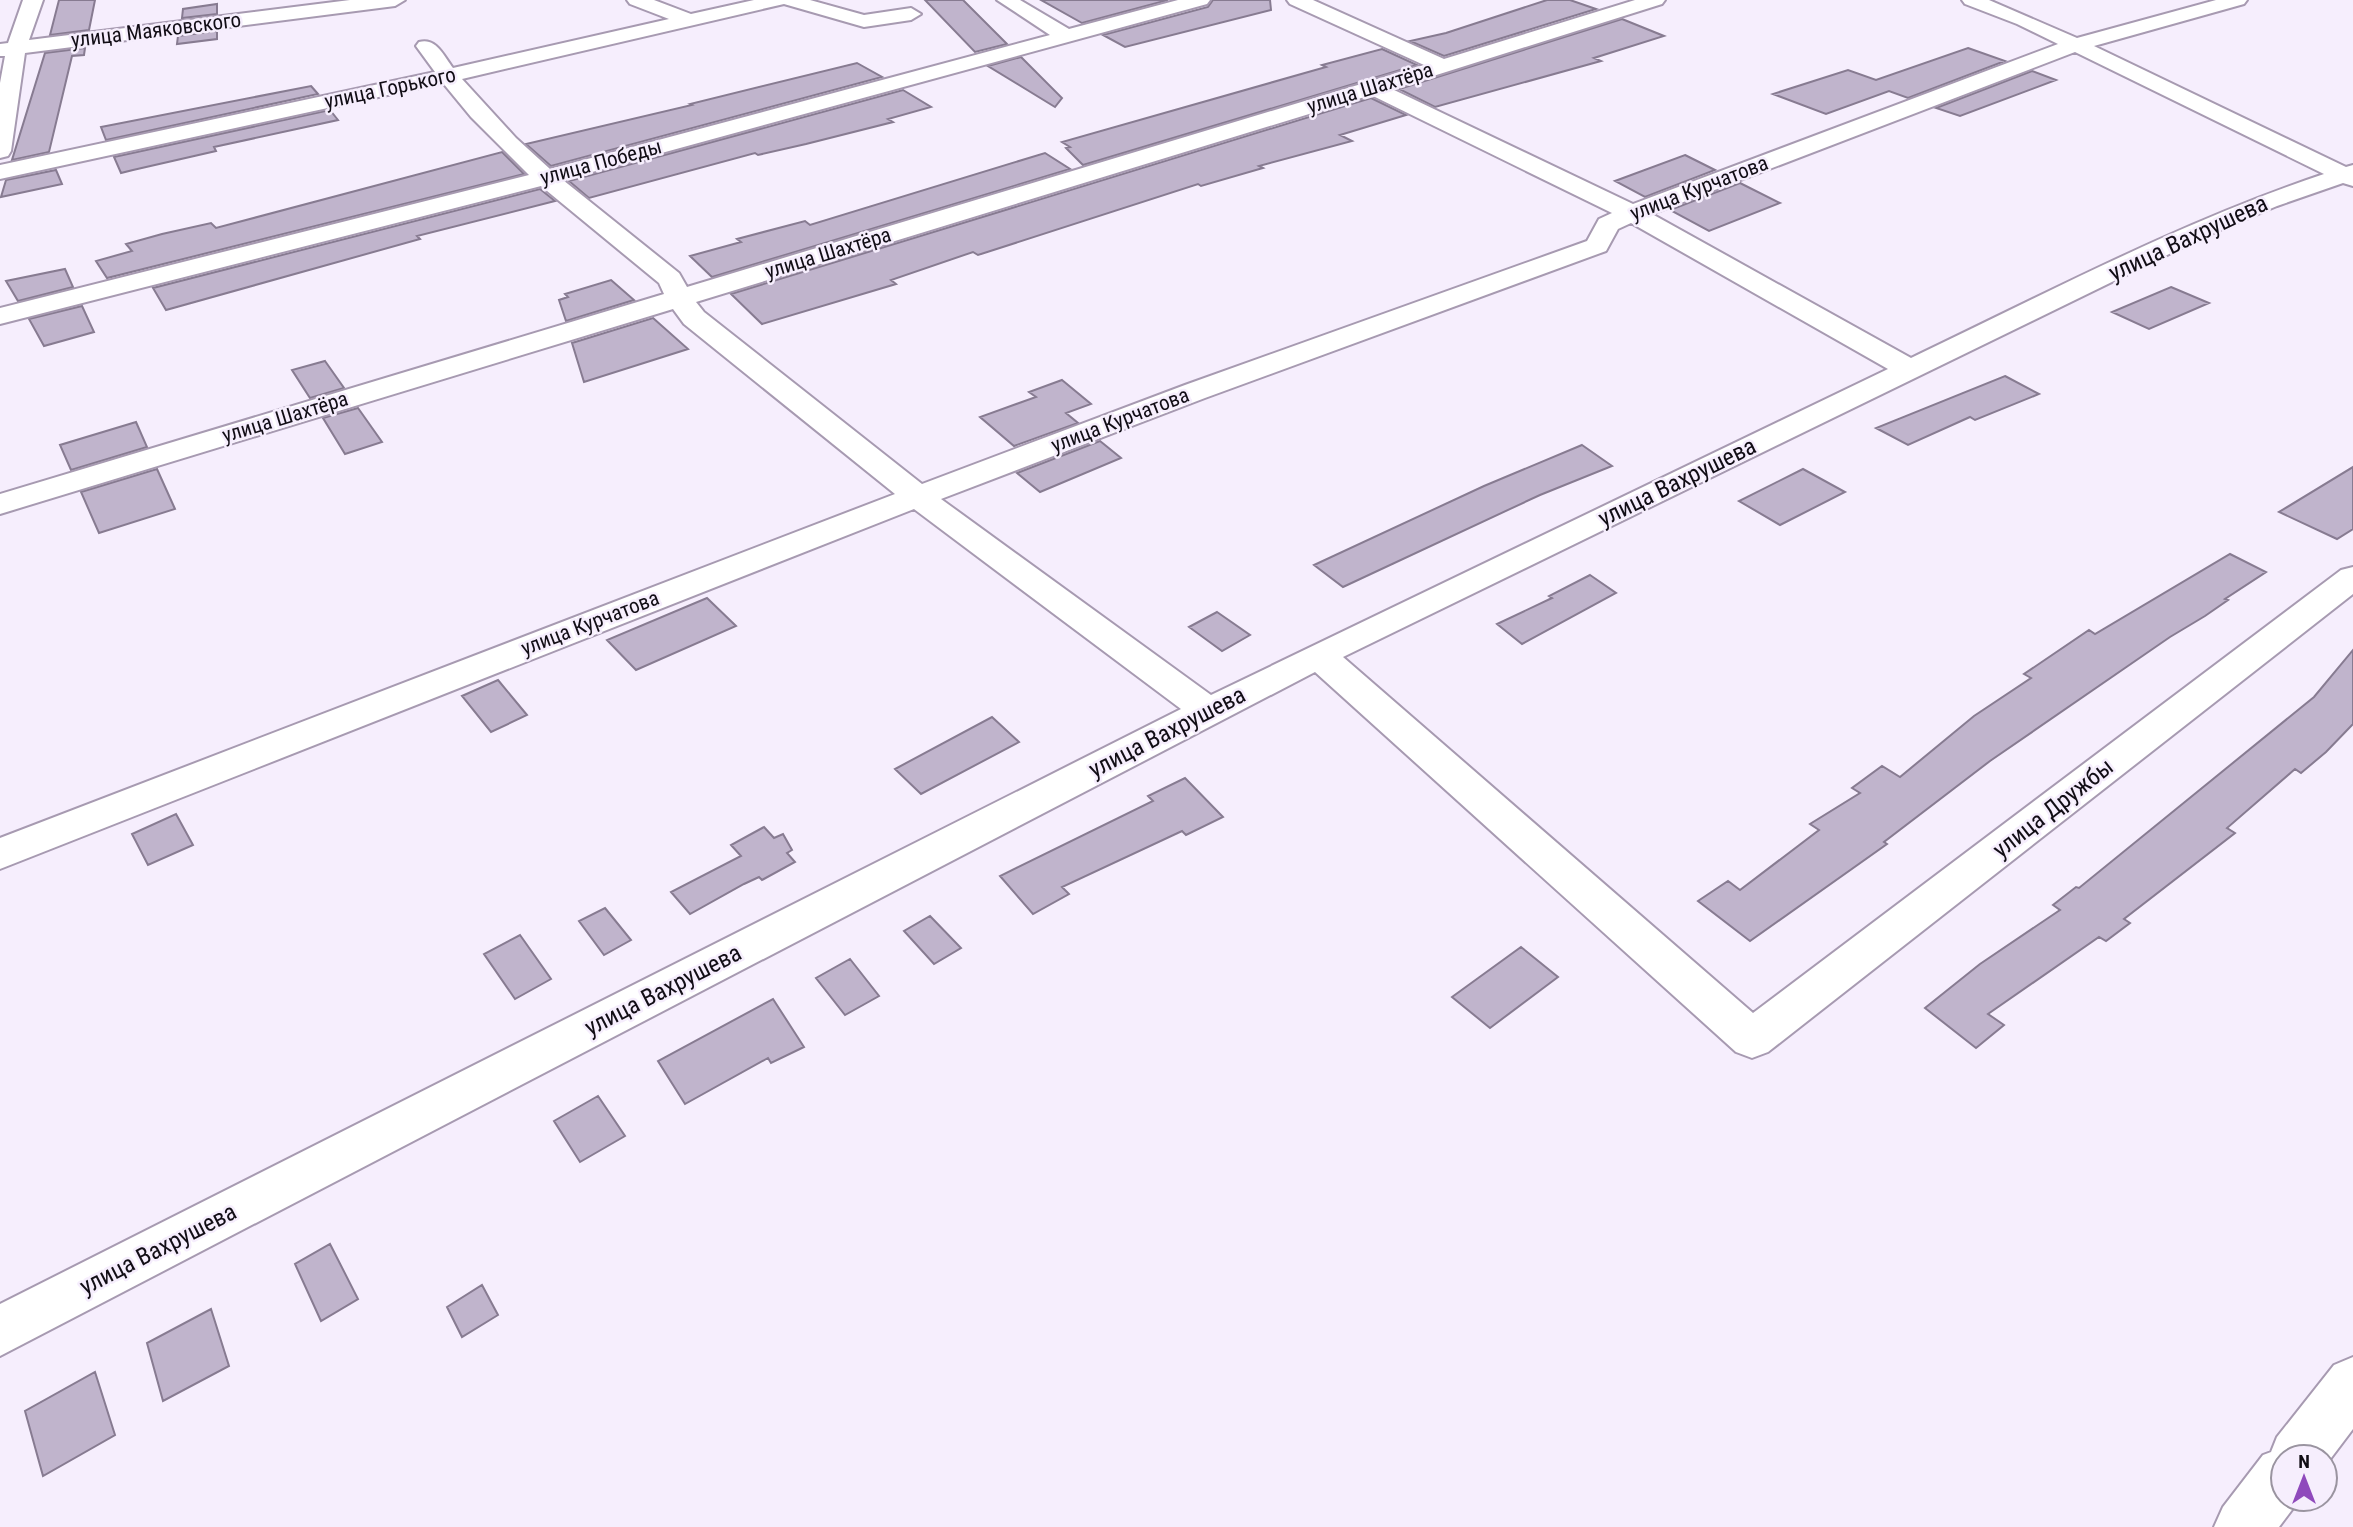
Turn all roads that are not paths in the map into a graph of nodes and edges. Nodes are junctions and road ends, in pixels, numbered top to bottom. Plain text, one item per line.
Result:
1 (33, 0) edge
2 (395, 0) edge
3 (637, 0) edge
4 (699, 0) edge
5 (779, 0) edge
6 (789, 0) edge
7 (1007, 0) edge
8 (1200, 0) edge
9 (1297, 0) edge
10 (1655, 0) edge
11 (1972, 0) edge
12 (2237, 0) edge
13 (910, 13) edge
14 (717, 15) junction
15 (691, 21) junction
16 (1064, 35) junction
17 (2075, 45) junction
18 (426, 46) dead end
19 (8, 49) edge
20 (1442, 66) junction
21 (447, 76) junction
22 (1373, 88) junction
23 (0, 151) edge
24 (0, 172) edge
25 (2350, 175) edge
26 (544, 178) junction
27 (1632, 213) junction
28 (678, 298) junction
29 (0, 316) edge
30 (1911, 370) junction
31 (917, 496) junction
32 (0, 504) edge
33 (2353, 577) edge
34 (1318, 655) junction
35 (1208, 710) junction
36 (0, 854) edge
37 (0, 1331) edge
38 (2353, 1384) edge
39 (2308, 1443) edge
40 (2269, 1493) edge
41 (2242, 1527) edge

1 - 19 street
2 - 19 street, улица Маяковского
3 - 15 street
4 - 14 street
5 - 14 street, улица Горького
6 - 13 street
7 - 16 street
8 - 16 street, улица Победы
9 - 20 street
10 - 20 street, улица Шахтёра
11 - 17 street
12 - 17 street, улица Курчатова
14 - 15 street, улица Горького
15 - 21 street, улица Горького
16 - 26 street, улица Победы
17 - 25 street
17 - 27 street, улица Курчатова
18 - 21 street
19 - 23 street
20 - 22 street, улица Шахтёра
21 - 24 street, улица Горького
21 - 26 street
22 - 27 street
22 - 28 street, улица Шахтёра
25 - 30 street, улица Вахрушева
26 - 28 street
26 - 29 street, улица Победы
27 - 30 street
27 - 31 street, улица Курчатова
28 - 31 street
28 - 32 street, улица Шахтёра
30 - 34 street, улица Вахрушева
31 - 35 street
31 - 36 street, улица Курчатова
33 - 34 street, улица Дружбы
34 - 35 street, улица Вахрушева
35 - 37 street, улица Вахрушева
38 - 39 street
40 - 41 street

